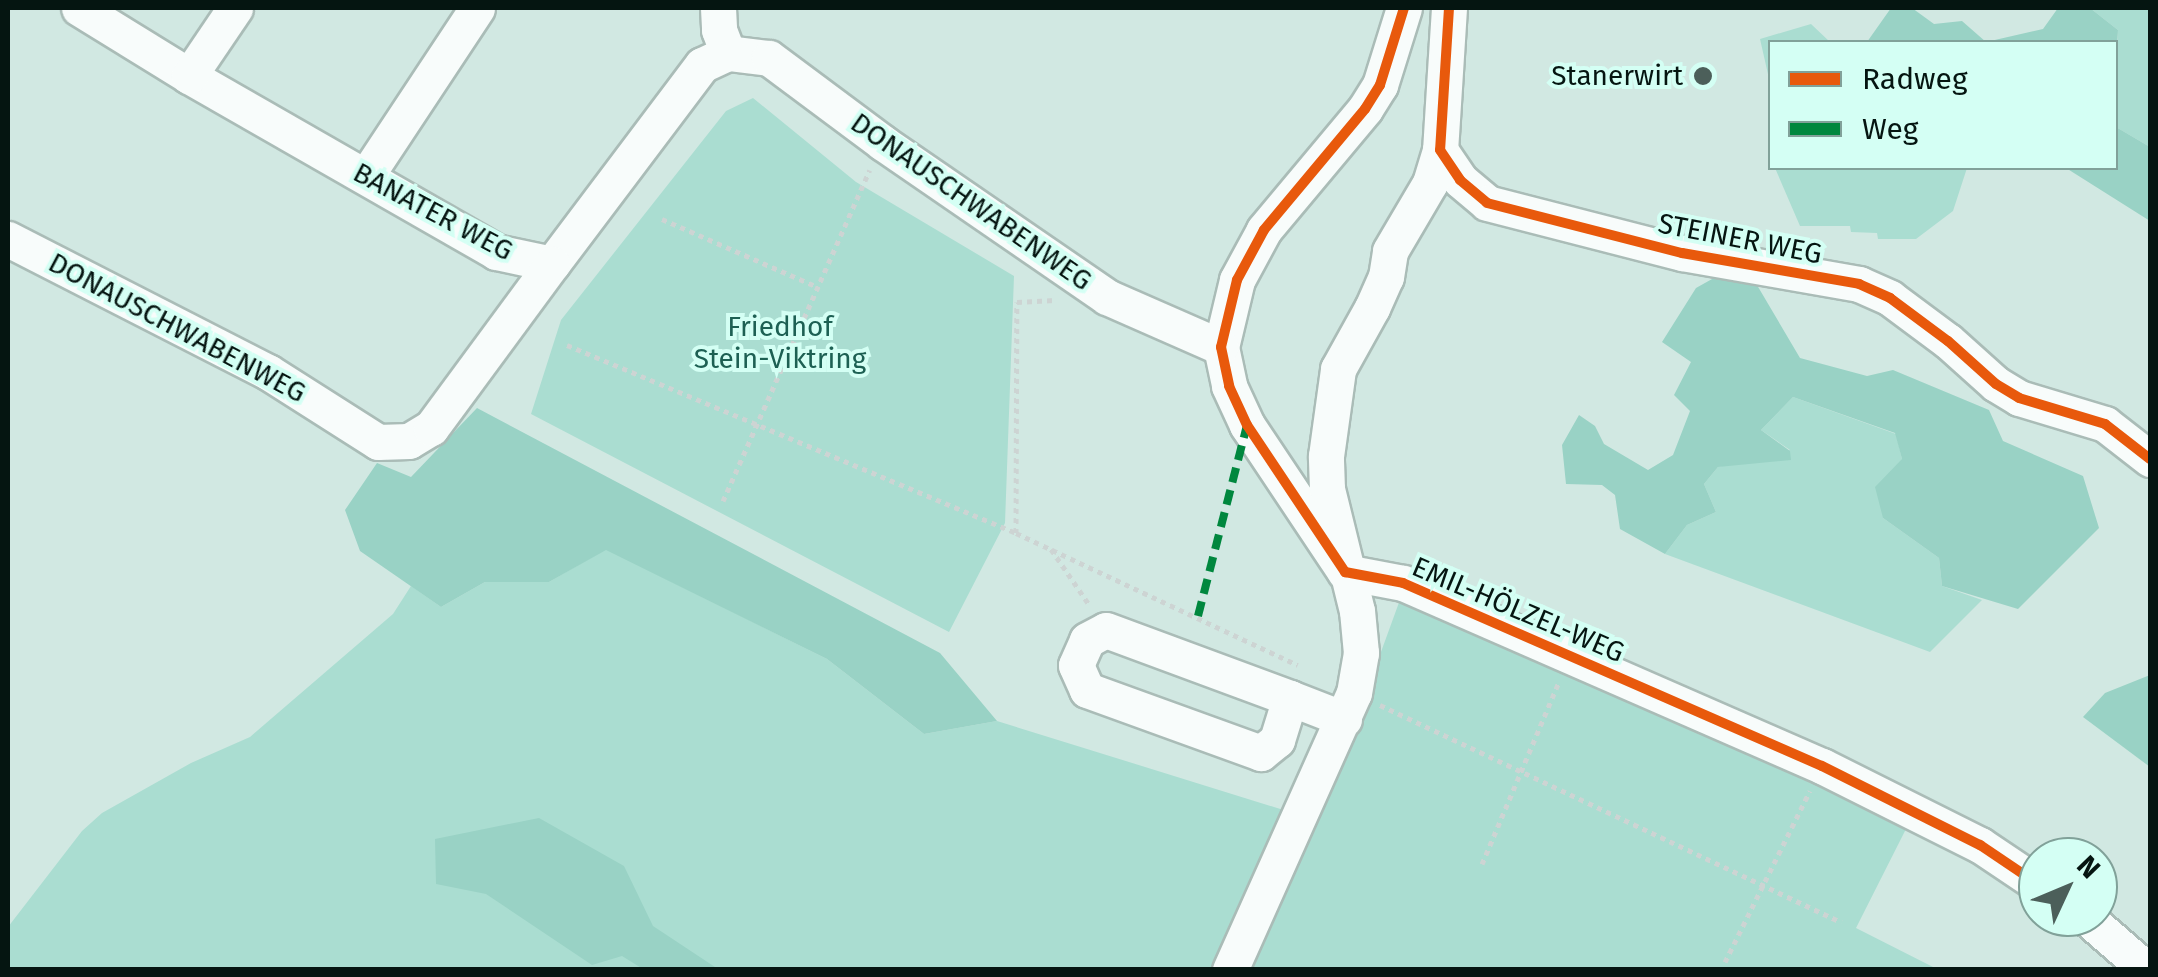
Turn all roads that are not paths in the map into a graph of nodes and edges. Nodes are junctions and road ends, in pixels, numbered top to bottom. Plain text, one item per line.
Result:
1 (235, 8) edge
2 (477, 8) edge
3 (718, 8) edge
4 (1404, 8) edge
5 (1449, 8) edge
6 (87, 10) edge
7 (728, 53) junction
8 (189, 76) junction
9 (1440, 150) junction
10 (366, 176) junction
11 (1487, 202) junction
12 (1416, 208) junction
13 (8, 239) edge
14 (552, 264) junction
15 (1221, 347) junction
16 (2150, 459) edge
17 (1345, 572) junction
18 (1296, 683) junction
19 (1349, 706) junction
20 (2018, 871) edge
21 (2109, 937) edge
22 (1230, 970) edge
23 (2147, 970) edge

1 - 8 street
2 - 10 street
3 - 7 street
4 - 15 street
5 - 9 street
6 - 8 street, BANATER WEG
7 - 14 street
7 - 15 street, DONAUSCHWABENWEG
8 - 10 street, BANATER WEG
9 - 11 street, STEINER WEG
9 - 12 street
10 - 14 street, BANATER WEG
11 - 12 street, STEINER WEG
11 - 16 street, STEINER WEG
12 - 17 street
13 - 14 street, DONAUSCHWABENWEG
15 - 17 street
17 - 19 street
17 - 20 street, EMIL-HÖLZEL-WEG
18 - 18 street
18 - 19 street
19 - 22 street
21 - 23 street

